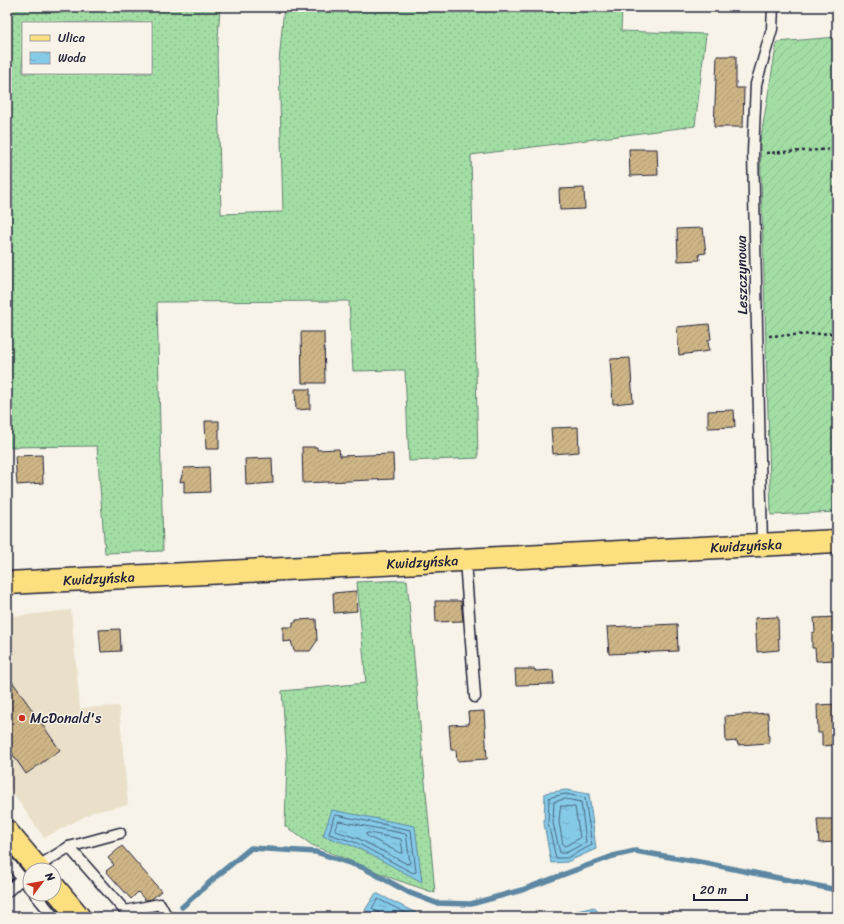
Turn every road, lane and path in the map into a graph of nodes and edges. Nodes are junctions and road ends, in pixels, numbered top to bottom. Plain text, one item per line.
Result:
1 (773, 7) edge
2 (837, 149) edge
3 (765, 153) dead end
4 (837, 333) edge
5 (762, 337) dead end
6 (837, 541) edge
7 (762, 545) junction
8 (465, 560) junction
9 (7, 583) edge
10 (475, 697) dead end
11 (7, 832) edge
12 (120, 833) dead end
13 (69, 847) junction
14 (7, 860) edge
15 (26, 862) edge
16 (47, 862) edge
17 (22, 867) edge
18 (22, 880) edge
19 (7, 892) edge
20 (62, 897) edge
21 (42, 902) edge
22 (54, 917) edge
23 (78, 917) edge
24 (166, 917) edge

1 - 7 lane, Leszczynowa
2 - 3 path
4 - 5 path
6 - 7 main road, Kwidzyńska
7 - 8 main road, Kwidzyńska
8 - 9 main road, Kwidzyńska
8 - 10 lane
11 - 15 main road
12 - 13 lane
13 - 16 lane
13 - 24 lane
14 - 17 lane
18 - 19 lane
20 - 23 main road
21 - 22 lane

